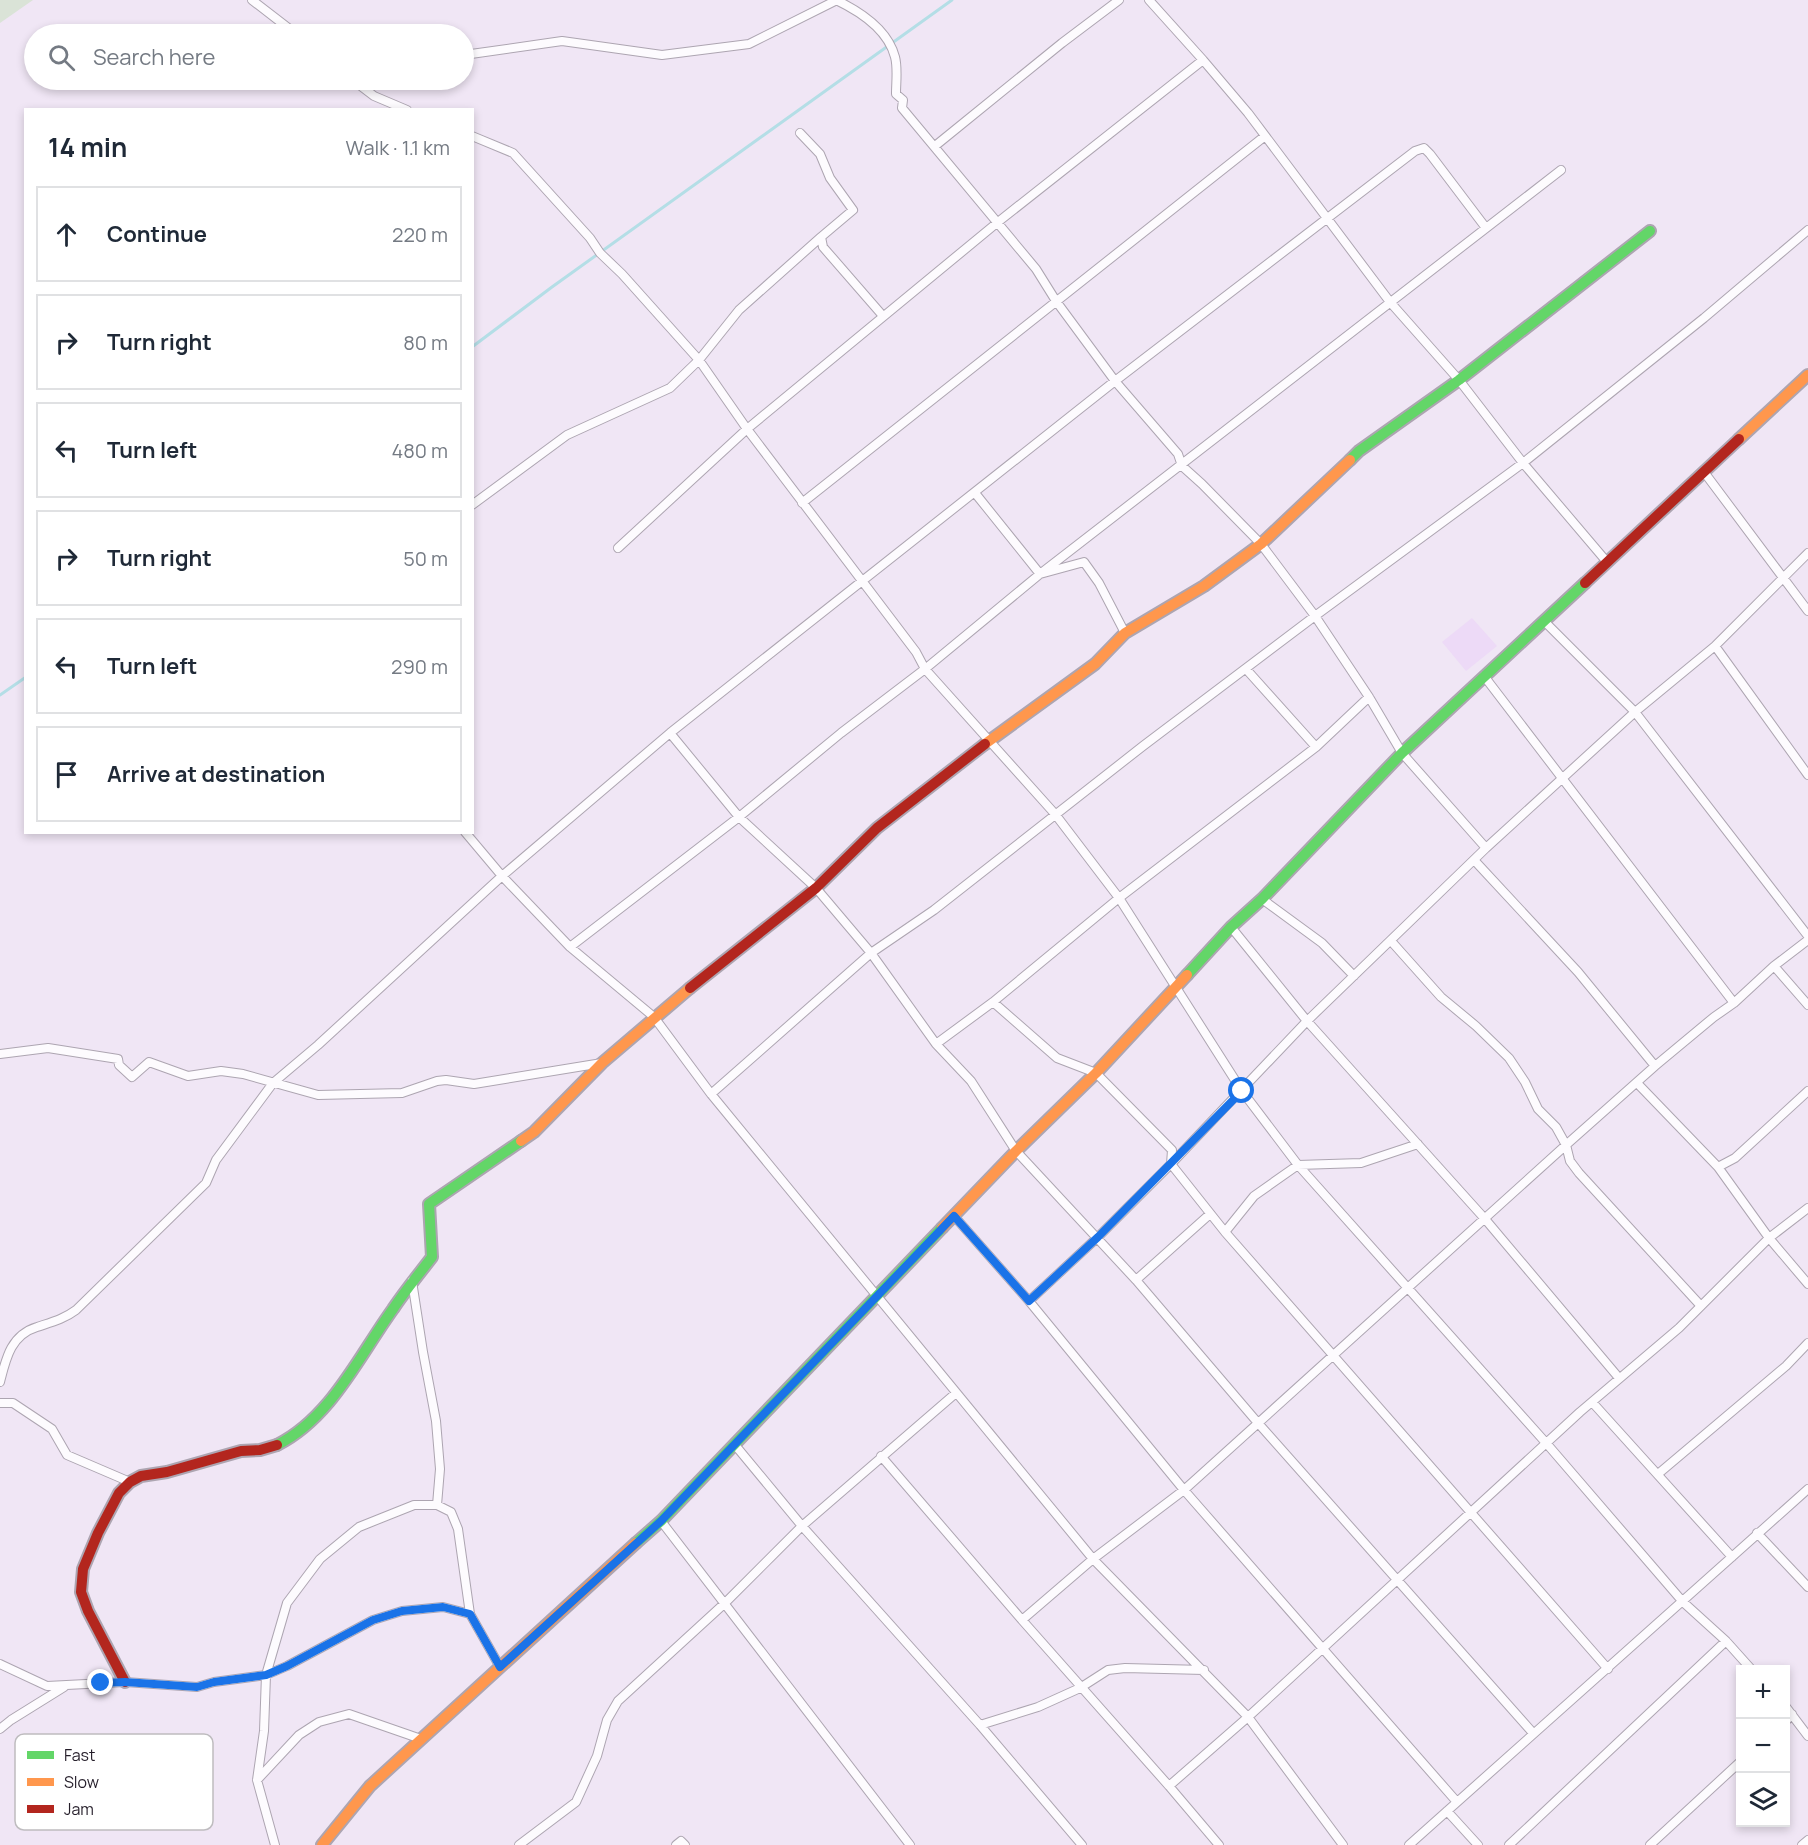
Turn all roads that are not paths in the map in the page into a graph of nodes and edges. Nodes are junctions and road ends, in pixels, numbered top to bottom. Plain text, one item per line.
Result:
1 (252, 0) edge
2 (836, 0) edge
3 (1119, 0) edge
4 (1149, 0) edge
5 (283, 24) edge
6 (474, 54) edge
7 (1203, 60) junction
8 (366, 90) edge
9 (402, 108) edge
10 (801, 133) dead end
11 (1264, 136) junction
12 (474, 137) edge
13 (935, 146) junction
14 (1562, 170) dead end
15 (1327, 220) junction
16 (998, 222) junction
17 (1486, 228) junction
18 (1808, 230) edge
19 (1650, 231) dead end
20 (821, 237) junction
21 (1056, 301) junction
22 (1390, 302) junction
23 (883, 316) junction
24 (699, 360) junction
25 (1808, 375) edge
26 (1459, 380) junction
27 (1115, 381) junction
28 (747, 429) junction
29 (1523, 463) junction
30 (1182, 466) junction
31 (1704, 471) junction
32 (975, 493) junction
33 (802, 503) junction
34 (474, 504) edge
35 (1261, 544) junction
36 (618, 548) dead end
37 (1808, 553) edge
38 (1607, 562) junction
39 (1040, 574) junction
40 (1782, 577) junction
41 (862, 582) junction
42 (1808, 611) edge
43 (1315, 616) junction
44 (1544, 621) junction
45 (1125, 633) junction
46 (1715, 646) junction
47 (925, 669) junction
48 (1246, 669) junction
49 (1484, 676) junction
50 (1370, 697) junction
51 (1635, 712) junction
52 (670, 732) junction
53 (990, 740) junction
54 (1316, 747) junction
55 (1402, 753) junction
56 (1808, 775) edge
57 (1562, 778) junction
58 (1055, 814) junction
59 (739, 817) junction
60 (467, 834) edge
61 (1486, 848) junction
62 (1474, 860) junction
63 (502, 876) junction
64 (816, 888) junction
65 (1119, 898) junction
66 (1262, 899) junction
67 (1231, 927) junction
68 (1808, 938) edge
69 (1391, 941) junction
70 (570, 947) junction
71 (871, 953) junction
72 (1774, 966) junction
73 (1354, 976) junction
74 (1175, 985) junction
75 (993, 1002) junction
76 (1734, 1003) junction
77 (1808, 1005) edge
78 (654, 1017) junction
79 (1307, 1021) junction
80 (936, 1044) junction
81 (0, 1054) edge
82 (602, 1063) junction
83 (1655, 1066) junction
84 (1096, 1073) junction
85 (273, 1083) junction
86 (1637, 1083) junction
87 (1242, 1091) junction
88 (1808, 1091) edge
89 (711, 1094) junction
90 (1418, 1144) junction
91 (1566, 1145) junction
92 (1016, 1151) junction
93 (1171, 1164) junction
94 (1298, 1165) junction
95 (1718, 1167) junction
96 (1808, 1208) edge
97 (1210, 1214) junction
98 (954, 1216) junction
99 (1485, 1219) junction
100 (1225, 1232) junction
101 (1098, 1237) junction
102 (1769, 1238) junction
103 (1136, 1280) junction
104 (412, 1281) junction
105 (1808, 1284) edge
106 (1409, 1287) junction
107 (877, 1296) junction
108 (1029, 1301) junction
109 (1701, 1306) junction
110 (1808, 1343) edge
111 (1333, 1356) junction
112 (1619, 1378) junction
113 (0, 1382) edge
114 (956, 1393) junction
115 (1592, 1402) junction
116 (0, 1403) edge
117 (1258, 1424) junction
118 (735, 1444) junction
119 (1547, 1444) junction
120 (881, 1456) junction
121 (1658, 1474) junction
122 (130, 1482) junction
123 (1808, 1488) edge
124 (1184, 1491) junction
125 (437, 1505) junction
126 (1472, 1512) junction
127 (661, 1521) junction
128 (802, 1526) junction
129 (1757, 1533) junction
130 (1732, 1557) junction
131 (1093, 1559) junction
132 (1397, 1581) junction
133 (1808, 1587) edge
134 (1683, 1602) junction
135 (725, 1604) junction
136 (470, 1614) junction
137 (1022, 1620) junction
138 (1726, 1641) junction
139 (1322, 1649) junction
140 (0, 1664) edge
141 (1748, 1665) edge
142 (500, 1667) junction
143 (1608, 1669) junction
144 (1204, 1670) junction
145 (266, 1675) junction
146 (125, 1682) junction
147 (65, 1686) junction
148 (1080, 1688) junction
149 (1792, 1714) joint
150 (1248, 1718) junction
151 (1787, 1719) edge
152 (980, 1725) junction
153 (0, 1729) edge
154 (1533, 1733) junction
155 (1808, 1736) edge
156 (422, 1739) junction
157 (1736, 1766) edge
158 (257, 1780) junction
159 (1169, 1786) junction
160 (1457, 1802) junction
161 (1447, 1811) junction
162 (1808, 1840) edge
163 (275, 1845) edge
164 (322, 1845) edge
165 (519, 1845) edge
166 (676, 1845) edge
167 (685, 1845) edge
168 (910, 1845) edge
169 (1082, 1845) edge
170 (1219, 1845) edge
171 (1343, 1845) edge
172 (1409, 1845) edge
173 (1478, 1845) edge
174 (1509, 1845) edge
175 (1650, 1845) edge
176 (1802, 1845) edge

1 - 5 street
2 - 6 street
2 - 13 street
3 - 13 street
4 - 7 street
7 - 11 street
7 - 16 street
8 - 9 street
10 - 20 street
11 - 15 street
11 - 21 street
12 - 24 street
13 - 16 street
14 - 17 street
15 - 17 street
15 - 22 street
15 - 27 street
16 - 21 street
16 - 23 street
17 - 22 street
18 - 29 street
19 - 26 street
20 - 23 street
20 - 24 street
21 - 27 street
21 - 33 street
22 - 26 street
22 - 30 street
23 - 28 street
24 - 28 street
24 - 34 street
25 - 31 street
26 - 29 street
26 - 35 street
27 - 30 street
27 - 32 street
28 - 33 street
28 - 36 street
29 - 38 street
29 - 43 street
30 - 35 street
30 - 39 street
31 - 38 street
31 - 40 street
32 - 39 street
32 - 41 street
33 - 41 street
35 - 43 street
35 - 45 street
37 - 40 street
38 - 44 street
39 - 45 street
39 - 47 street
40 - 42 street
40 - 46 street
41 - 47 street
41 - 52 street
43 - 48 street
43 - 50 street
44 - 49 street
44 - 51 street
45 - 53 street
46 - 51 street
46 - 56 street
47 - 53 street
47 - 59 street
48 - 54 street
48 - 58 street
49 - 55 street
49 - 57 street
50 - 54 street
50 - 55 street
51 - 57 street
51 - 68 street
52 - 59 street
52 - 63 street
53 - 58 street
53 - 64 street
54 - 65 street
55 - 61 street
55 - 66 street
57 - 61 street
57 - 76 street
58 - 65 street
58 - 71 street
59 - 64 street
59 - 70 street
60 - 63 street
61 - 62 street
62 - 69 street
62 - 83 street
63 - 70 street
63 - 85 street
64 - 71 street
64 - 78 street
65 - 74 street
65 - 75 street
66 - 67 street
66 - 73 street
67 - 74 street
67 - 79 street
68 - 72 street
69 - 73 street
69 - 91 street
70 - 78 street
71 - 80 street
71 - 89 street
72 - 76 street
72 - 77 street
73 - 79 street
74 - 84 street
74 - 87 street
75 - 80 street
75 - 84 street
76 - 83 street
78 - 82 street
78 - 89 street
79 - 87 street
79 - 90 street
80 - 92 street
81 - 85 street
82 - 85 street
82 - 104 street
83 - 86 street
84 - 92 street
84 - 93 street
85 - 113 street
86 - 91 street
86 - 95 street
87 - 93 street
87 - 94 street
88 - 95 street
89 - 107 street
90 - 94 street
90 - 99 street
91 - 99 street
91 - 109 street
92 - 98 street
92 - 101 street
93 - 97 street
93 - 101 street
94 - 100 street
94 - 106 street
95 - 102 street
96 - 102 street
97 - 100 street
97 - 103 street
98 - 107 street
98 - 108 street
99 - 106 street
99 - 112 street
100 - 111 street
101 - 103 street
101 - 108 street
102 - 105 street
102 - 109 street
103 - 117 street
104 - 122 street
104 - 125 street
106 - 111 street
106 - 119 street
107 - 114 street
107 - 118 street
108 - 124 street
109 - 112 street
110 - 121 street
111 - 117 street
111 - 126 street
112 - 115 street
114 - 120 street
114 - 131 street
115 - 119 street
115 - 121 street
116 - 122 street
117 - 124 street
117 - 132 street
118 - 127 street
118 - 128 street
119 - 126 street
119 - 134 street
120 - 128 street
120 - 137 street
121 - 130 street
122 - 146 street
123 - 129 street
124 - 131 street
124 - 139 street
125 - 136 street
125 - 145 street
126 - 132 street
126 - 143 street
127 - 135 street
127 - 142 street
128 - 135 street
128 - 152 street
129 - 130 street
129 - 133 street
130 - 134 street
131 - 137 street
131 - 144 street
132 - 139 street
132 - 154 street
134 - 138 street
134 - 143 street
135 - 165 street
135 - 168 street
136 - 142 street
136 - 145 street
137 - 148 street
138 - 141 street
138 - 174 street
139 - 150 street
139 - 160 street
140 - 147 street
142 - 156 street
143 - 154 street
144 - 148 street
144 - 150 street
145 - 146 street
145 - 158 street
146 - 147 street
147 - 153 street
148 - 152 street
148 - 159 street
149 - 151 street
149 - 155 street
150 - 159 street
150 - 171 street
152 - 169 street
154 - 160 street
156 - 158 street
156 - 164 street
157 - 175 street
158 - 163 street
159 - 170 street
160 - 161 street
161 - 172 street
161 - 173 street
162 - 176 street
166 - 167 street

